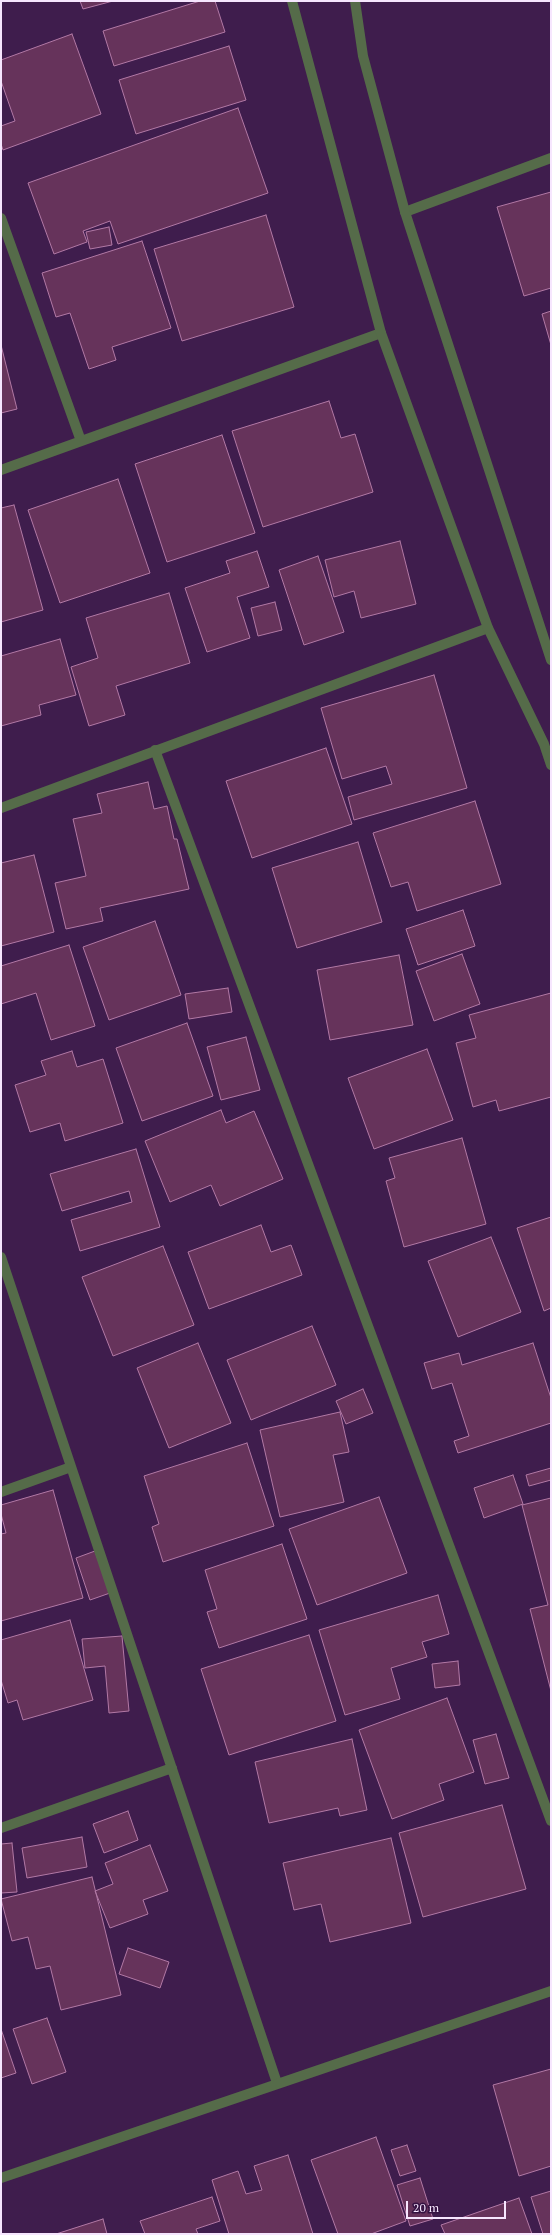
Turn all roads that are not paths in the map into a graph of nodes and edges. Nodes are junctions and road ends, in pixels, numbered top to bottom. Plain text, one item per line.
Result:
1 (292, 1) edge
2 (355, 1) edge
3 (551, 158) edge
4 (405, 212) junction
5 (1, 218) edge
6 (381, 333) junction
7 (81, 441) junction
8 (1, 470) edge
9 (488, 628) junction
10 (551, 660) edge
11 (155, 750) junction
12 (551, 765) edge
13 (1, 808) edge
14 (1, 1257) edge
15 (71, 1468) junction
16 (1, 1492) edge
17 (172, 1768) junction
18 (551, 1821) edge
19 (1, 1828) edge
20 (551, 1991) edge
21 (277, 2083) junction
22 (1, 2178) edge

1 - 6 street
2 - 4 street
3 - 4 street
4 - 10 street
5 - 7 street
6 - 7 street
6 - 9 street
7 - 8 street
9 - 11 street
9 - 12 street
11 - 13 street
11 - 18 street
14 - 15 street
15 - 16 street
15 - 17 street
17 - 19 street
17 - 21 street
20 - 21 street
21 - 22 street

